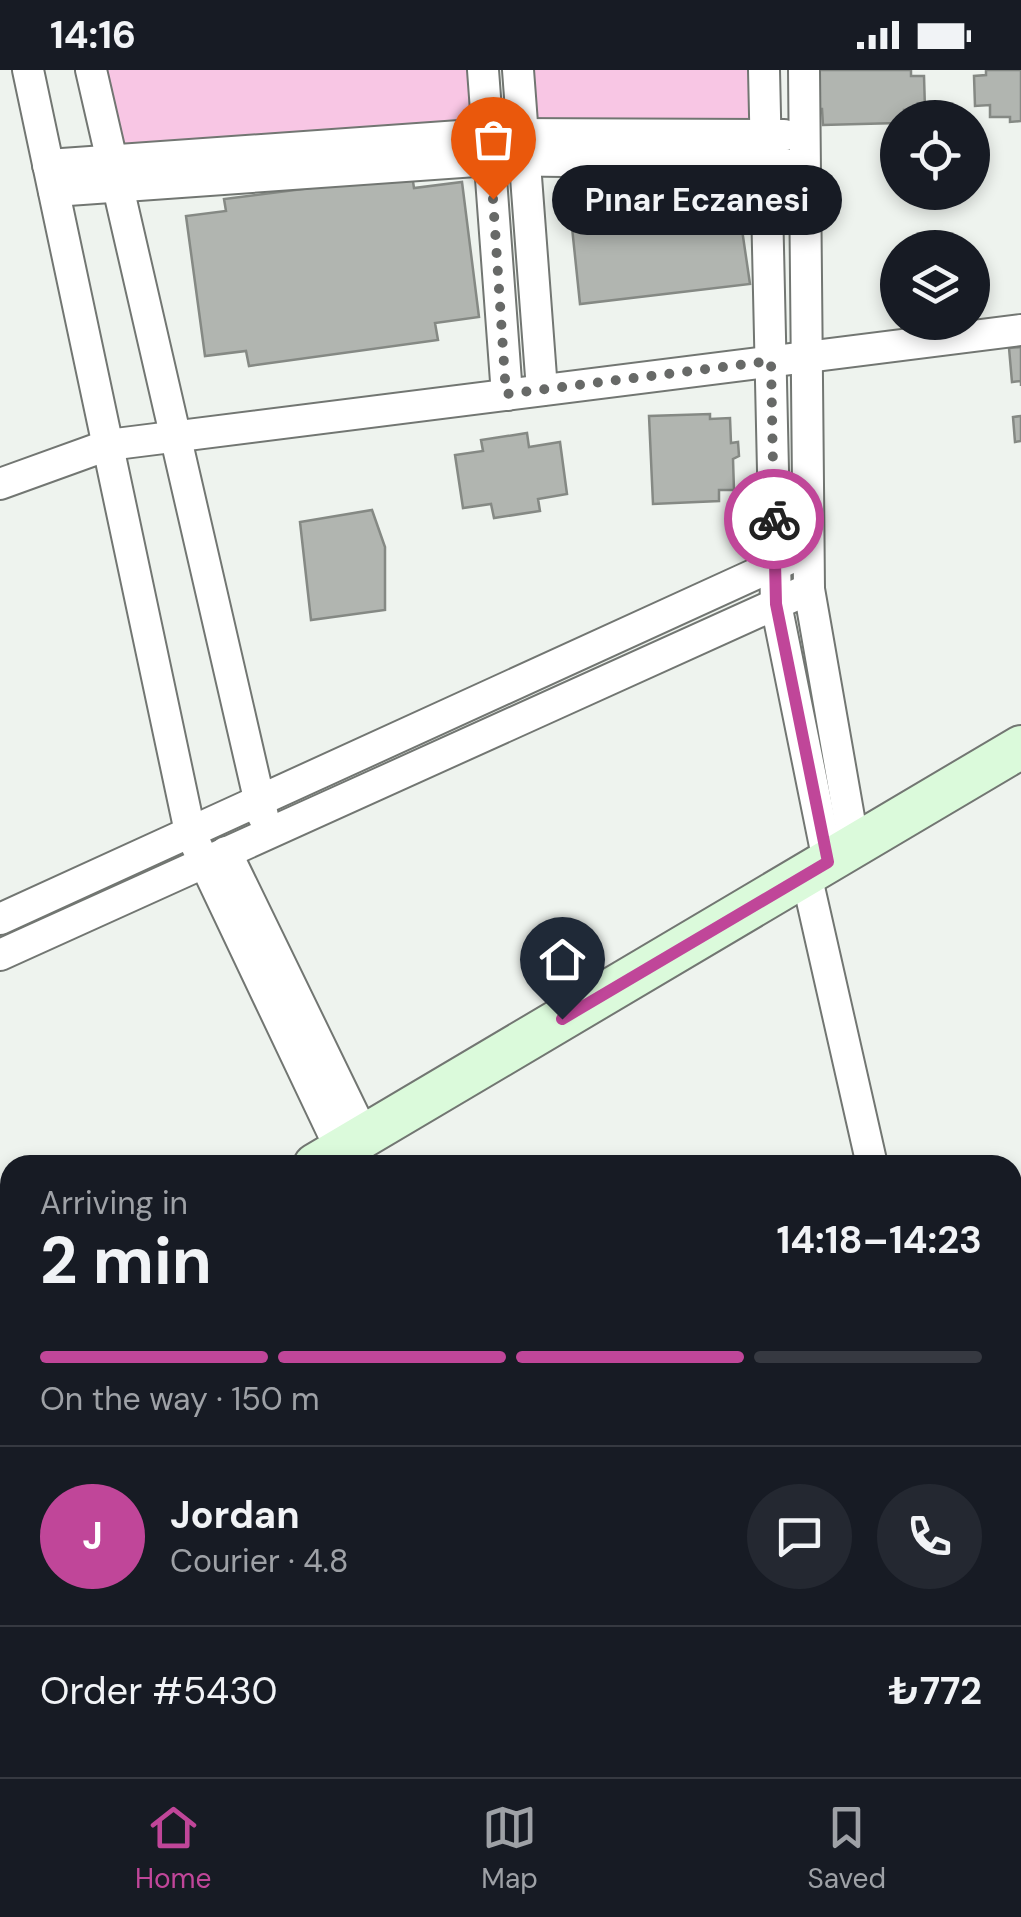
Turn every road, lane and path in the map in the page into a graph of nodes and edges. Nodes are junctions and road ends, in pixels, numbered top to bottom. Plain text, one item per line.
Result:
1 (28, 70) edge
2 (91, 70) edge
3 (484, 70) edge
4 (518, 70) edge
5 (764, 70) edge
6 (804, 70) edge
7 (489, 147) junction
8 (524, 147) junction
9 (766, 149) junction
10 (805, 149) junction
11 (116, 175) junction
12 (51, 178) junction
13 (1021, 330) edge
14 (808, 356) junction
15 (771, 361) junction
16 (542, 390) junction
17 (506, 394) junction
18 (176, 436) junction
19 (108, 445) junction
20 (0, 484) edge
21 (808, 550) junction
22 (775, 566) junction
23 (809, 589) junction
24 (776, 604) junction
25 (1009, 764) edge
26 (259, 801) junction
27 (190, 832) junction
28 (267, 834) junction
29 (215, 857) junction
30 (829, 860) junction
31 (0, 919) edge
32 (0, 955) edge
33 (340, 1150) edge
34 (871, 1155) edge

1 - 12 street
2 - 11 street
3 - 7 street
4 - 8 street
5 - 9 street
6 - 10 street
7 - 8 street
7 - 11 street
7 - 17 street
8 - 9 street
8 - 16 street
9 - 10 street
9 - 15 street
10 - 14 street
11 - 12 street
11 - 18 street
12 - 19 street
13 - 14 street
14 - 15 street
14 - 21 street
15 - 16 street
15 - 22 street
16 - 17 street
17 - 18 street
18 - 19 street
18 - 26 street
19 - 20 street
19 - 27 street
21 - 22 street
21 - 23 street
22 - 24 street
22 - 26 street
23 - 24 street
23 - 30 street
24 - 28 street
24 - 30 street
25 - 30 main road
26 - 27 street
26 - 28 street
27 - 29 street
27 - 31 street
28 - 29 street
29 - 32 street
29 - 33 street
30 - 33 main road
30 - 34 street

